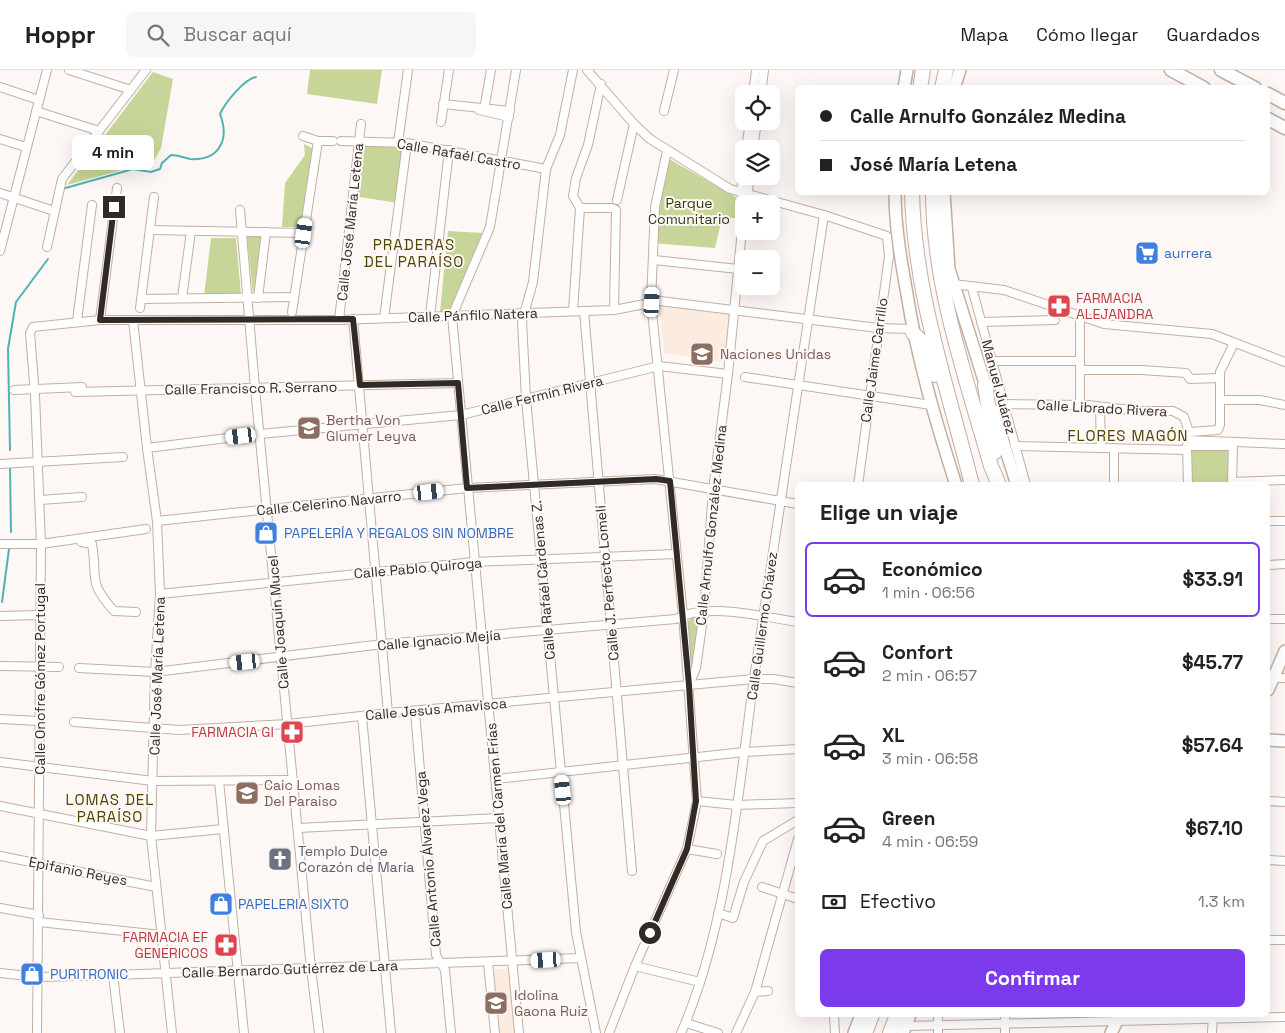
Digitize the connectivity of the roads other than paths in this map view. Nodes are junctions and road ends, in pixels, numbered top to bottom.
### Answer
1 (47, 70) edge
2 (69, 70) edge
3 (146, 70) edge
4 (408, 70) edge
5 (449, 70) edge
6 (491, 70) edge
7 (516, 70) edge
8 (573, 70) edge
9 (587, 70) edge
10 (674, 70) edge
11 (756, 70) edge
12 (764, 70) edge
13 (907, 70) edge
14 (923, 70) edge
15 (946, 70) edge
16 (960, 70) edge
17 (1171, 70) edge
18 (1221, 70) edge
19 (601, 84) junction
20 (754, 85) edge
21 (762, 85) edge
22 (904, 85) edge
23 (920, 85) edge
24 (943, 85) edge
25 (955, 85) edge
26 (1198, 85) edge
27 (1249, 85) edge
28 (0, 87) edge
29 (131, 90) junction
30 (1270, 95) edge
31 (39, 100) junction
32 (1285, 103) edge
33 (443, 104) junction
34 (482, 110) junction
35 (36, 111) junction
36 (664, 111) dead end
37 (509, 114) junction
38 (1270, 121) edge
39 (440, 122) dead end
40 (361, 124) dead end
41 (634, 124) junction
42 (1285, 128) edge
43 (99, 132) junction
44 (304, 136) dead end
45 (0, 139) edge
46 (318, 141) junction
47 (359, 142) junction
48 (398, 143) junction
49 (407, 143) junction
50 (26, 147) junction
51 (449, 150) junction
52 (667, 151) junction
53 (502, 161) junction
54 (546, 169) junction
55 (744, 185) edge
56 (747, 185) edge
57 (117, 188) dead end
58 (744, 193) junction
59 (0, 194) edge
60 (895, 195) edge
61 (912, 195) edge
62 (933, 195) edge
63 (944, 195) edge
64 (12, 197) junction
65 (154, 197) dead end
66 (617, 200) dead end
67 (92, 205) dead end
68 (580, 208) junction
69 (240, 210) dead end
70 (54, 211) junction
71 (824, 214) junction
72 (150, 230) junction
73 (191, 231) junction
74 (242, 232) junction
75 (266, 232) junction
76 (304, 233) junction
77 (48, 247) dead end
78 (0, 251) edge
79 (654, 260) junction
80 (735, 269) edge
81 (953, 284) junction
82 (972, 288) junction
83 (736, 295) edge
84 (294, 297) junction
85 (182, 298) junction
86 (247, 298) junction
87 (258, 298) junction
88 (141, 299) junction
89 (652, 302) junction
90 (140, 308) dead end
91 (614, 310) junction
92 (574, 311) junction
93 (584, 311) junction
94 (734, 311) junction
95 (292, 312) dead end
96 (524, 314) junction
97 (430, 316) junction
98 (452, 316) junction
99 (1080, 316) junction
100 (384, 318) junction
101 (353, 319) junction
102 (100, 320) junction
103 (133, 320) junction
104 (339, 320) junction
105 (808, 320) junction
106 (1055, 320) dead end
107 (77, 321) junction
108 (249, 321) junction
109 (981, 322) junction
110 (33, 327) joint
111 (878, 328) junction
112 (912, 331) junction
113 (1234, 343) junction
114 (991, 361) junction
115 (1285, 362) edge
116 (1080, 365) junction
117 (658, 366) junction
118 (728, 374) junction
119 (745, 377) dead end
120 (1220, 378) junction
121 (458, 383) junction
122 (591, 383) junction
123 (360, 385) junction
124 (985, 385) junction
125 (82, 386) dead end
126 (798, 386) junction
127 (255, 388) junction
128 (35, 389) junction
129 (14, 390) dead end
130 (140, 391) junction
131 (74, 392) dead end
132 (870, 397) junction
133 (526, 399) junction
134 (1220, 400) junction
135 (1004, 404) junction
136 (931, 405) junction
137 (1080, 405) junction
138 (1285, 406) edge
139 (1100, 407) junction
140 (461, 416) junction
141 (364, 425) junction
142 (958, 432) junction
143 (1189, 432) junction
144 (260, 434) junction
145 (1232, 442) junction
146 (1285, 444) edge
147 (1187, 445) junction
148 (1015, 446) junction
149 (147, 448) junction
150 (1101, 448) junction
151 (1114, 448) junction
152 (123, 456) dead end
153 (38, 462) junction
154 (0, 464) edge
155 (1285, 480) edge
156 (670, 481) junction
157 (599, 482) junction
158 (858, 482) edge
159 (955, 482) edge
160 (971, 482) edge
161 (999, 482) edge
162 (1000, 482) edge
163 (1016, 482) edge
164 (1025, 482) edge
165 (1114, 482) edge
166 (1188, 482) edge
167 (1232, 482) edge
168 (1250, 482) edge
169 (534, 485) junction
170 (467, 488) junction
171 (713, 490) junction
172 (82, 497) dead end
173 (370, 498) junction
174 (40, 500) junction
175 (780, 502) junction
176 (795, 504) edge
177 (267, 510) junction
178 (158, 521) junction
179 (1270, 521) edge
180 (1285, 521) edge
181 (146, 529) dead end
182 (43, 543) junction
183 (0, 544) edge
184 (676, 554) junction
185 (605, 557) junction
186 (541, 559) junction
187 (474, 562) junction
188 (1285, 564) edge
189 (1270, 565) edge
190 (377, 572) junction
191 (274, 582) junction
192 (160, 594) junction
193 (704, 611) junction
194 (136, 612) dead end
195 (40, 615) junction
196 (683, 615) junction
197 (0, 616) edge
198 (763, 617) junction
199 (1270, 619) edge
200 (1285, 619) edge
201 (795, 622) edge
202 (611, 625) junction
203 (548, 630) junction
204 (482, 636) junction
205 (384, 644) junction
206 (1285, 651) edge
207 (281, 658) junction
208 (0, 666) edge
209 (59, 667) dead end
210 (39, 668) junction
211 (79, 668) dead end
212 (154, 672) junction
213 (1270, 678) edge
214 (1285, 678) edge
215 (754, 679) junction
216 (795, 683) edge
217 (689, 685) junction
218 (616, 692) junction
219 (554, 698) junction
220 (488, 705) junction
221 (415, 712) junction
222 (388, 713) junction
223 (362, 716) junction
224 (0, 719) edge
225 (39, 721) junction
226 (74, 722) dead end
227 (288, 724) junction
228 (154, 726) junction
229 (1270, 740) edge
230 (1285, 741) edge
231 (795, 749) edge
232 (744, 752) junction
233 (693, 759) junction
234 (0, 762) edge
235 (40, 766) junction
236 (623, 766) junction
237 (561, 772) junction
238 (496, 779) junction
239 (293, 780) junction
240 (153, 781) junction
241 (219, 781) junction
242 (696, 801) junction
243 (1270, 801) edge
244 (1285, 802) edge
245 (795, 803) edge
246 (736, 804) junction
247 (0, 806) edge
248 (40, 813) junction
249 (499, 818) junction
250 (425, 822) junction
251 (795, 822) edge
252 (372, 824) junction
253 (298, 828) junction
254 (223, 830) junction
255 (151, 836) junction
256 (687, 849) junction
257 (795, 850) edge
258 (717, 854) dead end
259 (0, 856) edge
260 (1270, 860) edge
261 (1285, 861) edge
262 (39, 863) junction
263 (632, 871) dead end
264 (156, 887) junction
265 (762, 887) dead end
266 (782, 892) junction
267 (795, 898) edge
268 (0, 908) edge
269 (718, 913) junction
270 (39, 919) junction
271 (161, 935) junction
272 (1270, 940) edge
273 (1285, 940) edge
274 (581, 958) junction
275 (512, 961) junction
276 (488, 962) junction
277 (441, 963) junction
278 (385, 966) junction
279 (635, 966) junction
280 (311, 969) junction
281 (239, 971) junction
282 (0, 974) edge
283 (165, 974) junction
284 (113, 975) junction
285 (38, 977) junction
286 (700, 982) junction
287 (768, 991) dead end
288 (755, 992) junction
289 (834, 1017) edge
290 (860, 1017) edge
291 (871, 1017) edge
292 (938, 1017) edge
293 (1213, 1017) edge
294 (1285, 1017) edge
295 (1118, 1018) edge
296 (904, 1022) edge
297 (686, 1023) junction
298 (1005, 1029) edge
299 (938, 1030) edge
300 (38, 1033) edge
301 (120, 1033) edge
302 (172, 1033) edge
303 (244, 1033) edge
304 (319, 1033) edge
305 (391, 1033) edge
306 (452, 1033) edge
307 (495, 1033) edge
308 (519, 1033) edge
309 (596, 1033) edge
310 (609, 1033) edge
311 (681, 1033) edge
312 (718, 1033) edge
313 (736, 1033) edge
314 (835, 1033) edge
315 (854, 1033) edge
316 (865, 1033) edge
317 (890, 1033) edge
318 (1111, 1033) edge
319 (1212, 1033) edge

1 - 31 street
2 - 29 street
3 - 29 street
4 - 48 street
5 - 33 street
6 - 34 street
7 - 37 street, Calle María del Carmen Frías
8 - 54 street, Calle Rafaél Cárdenas Z.
9 - 19 street
10 - 36 street
11 - 20 street
12 - 21 street
13 - 22 street
14 - 23 highway
15 - 24 highway
16 - 25 street
17 - 26 main road
18 - 27 main road
19 - 41 street
19 - 68 street
28 - 31 street
29 - 43 street
30 - 32 main road
31 - 35 street
33 - 34 street
33 - 39 street
34 - 37 street
35 - 43 street
35 - 50 street
37 - 53 street, Calle María del Carmen Frías
38 - 42 main road
40 - 47 street, Calle José María Letena
41 - 52 street
41 - 66 street
43 - 70 street
44 - 46 street, Calle Rafaél Castro
45 - 50 street
46 - 47 street, Calle Rafaél Castro
46 - 76 street
47 - 48 street, Calle Rafaél Castro
47 - 104 street, Calle José María Letena
48 - 49 street, Calle Rafaél Castro
49 - 51 street, Calle Rafaél Castro
49 - 100 street
50 - 64 street
51 - 53 street, Calle Rafaél Castro
51 - 97 street
52 - 58 street
52 - 79 street
53 - 54 street, Calle Rafaél Castro
53 - 98 street, Calle María del Carmen Frías
54 - 96 street, Calle Rafaél Cárdenas Z.
55 - 58 street
56 - 58 street
57 - 102 street
58 - 71 street
59 - 64 street
60 - 112 street
61 - 142 highway
62 - 161 highway
63 - 81 street
64 - 70 street
64 - 78 street
65 - 72 street
67 - 107 street
68 - 91 street
68 - 92 street
69 - 74 street, Calle Joaquín Mucel
70 - 77 street
71 - 105 street, Calle Guillermo Chávez
71 - 111 street, Calle Jaime Carrillo
72 - 73 street
72 - 88 street
73 - 74 street
73 - 85 street
74 - 75 street
74 - 86 street, Calle Joaquín Mucel
75 - 76 street
75 - 87 street
76 - 84 street
79 - 80 street
79 - 89 street
81 - 82 street
81 - 124 street
82 - 99 street
82 - 109 street, Manuel Juárez
83 - 94 street, Calle Arnulfo González Medina
84 - 87 street
84 - 95 street
85 - 86 street
85 - 88 street
86 - 87 street
86 - 108 street, Calle Joaquín Mucel
88 - 90 street
89 - 91 street, Calle Pánfilo Natera
89 - 94 street, Calle Pánfilo Natera
89 - 117 street
91 - 93 street, Calle Pánfilo Natera
92 - 93 street, Calle Pánfilo Natera
92 - 96 street, Calle Pánfilo Natera
93 - 122 street, Calle J. Perfecto Lomelí
94 - 105 street, Calle Pánfilo Natera
94 - 118 street, Calle Arnulfo González Medina
96 - 98 street, Calle Pánfilo Natera
96 - 133 street, Calle Rafaél Cárdenas Z.
97 - 98 street, Calle Pánfilo Natera
97 - 100 street, Calle Pánfilo Natera
98 - 121 street, Calle María del Carmen Frías
99 - 113 street
99 - 116 street
100 - 101 street, Calle Pánfilo Natera
101 - 104 street, Calle Pánfilo Natera
101 - 123 street
102 - 103 street, Calle Pánfilo Natera
102 - 107 street, Calle Pánfilo Natera
103 - 108 street, Calle Pánfilo Natera
103 - 130 street, Calle José María Letena
104 - 108 street, Calle Pánfilo Natera
105 - 111 street, Calle Pánfilo Natera
105 - 126 street, Calle Guillermo Chávez
106 - 109 street
107 - 110 street, Calle Pánfilo Natera
108 - 127 street, Calle Joaquín Mucel
109 - 114 street, Manuel Juárez
110 - 128 street, Calle Onofre Gómez Portugal
111 - 112 street, Calle Pánfilo Natera
111 - 132 street, Calle Jaime Carrillo
112 - 136 street
112 - 142 highway
113 - 115 street
113 - 120 street
114 - 116 street
114 - 135 street, Manuel Juárez
116 - 120 street
116 - 137 street
117 - 118 street, Calle Fermín Rivera
117 - 122 street, Calle Fermín Rivera
117 - 156 street
118 - 171 street, Calle Arnulfo González Medina
119 - 126 street
120 - 134 street
121 - 123 street, Calle Francisco R. Serrano
121 - 140 street, Calle María del Carmen Frías
122 - 133 street, Calle Fermín Rivera
122 - 157 street, Calle J. Perfecto Lomelí
123 - 127 street, Calle Francisco R. Serrano
123 - 141 street
124 - 162 highway
124 - 163 street
125 - 128 street
126 - 132 street
126 - 175 street, Calle Guillermo Chávez
127 - 130 street, Calle Francisco R. Serrano
127 - 144 street, Calle Joaquín Mucel
128 - 129 street
128 - 153 street, Calle Onofre Gómez Portugal
130 - 131 street, Calle Francisco R. Serrano
130 - 149 street, Calle José María Letena
132 - 136 street
132 - 158 street, Calle Jaime Carrillo
133 - 140 street, Calle Fermín Rivera
133 - 169 street, Calle Rafaél Cárdenas Z.
134 - 138 street
134 - 143 street
135 - 137 street, Calle Librado Rivera
135 - 148 street, Manuel Juárez
136 - 159 street
137 - 139 street, Calle Librado Rivera
139 - 143 street, Calle Librado Rivera
139 - 150 street
140 - 141 street, Calle Fermín Rivera
140 - 170 street, Calle María del Carmen Frías
141 - 144 street, Calle Fermín Rivera
141 - 173 street
142 - 160 highway
143 - 147 street
144 - 149 street, Calle Fermín Rivera
144 - 177 street, Calle Joaquín Mucel
145 - 146 street
145 - 147 street
145 - 167 street
147 - 151 street
147 - 166 street
148 - 150 street
148 - 164 street, Manuel Juárez
149 - 178 street, Calle José María Letena
150 - 151 street
151 - 165 street
152 - 153 street
153 - 154 street
153 - 174 street, Calle Onofre Gómez Portugal
155 - 168 street
156 - 157 street, Calle Celerino Navarro
156 - 171 street, Calle Celerino Navarro
156 - 184 street
157 - 169 street, Calle Celerino Navarro
157 - 185 street, Calle J. Perfecto Lomelí
169 - 170 street, Calle Celerino Navarro
169 - 186 street, Calle Rafaél Cárdenas Z.
170 - 173 street, Calle Celerino Navarro
170 - 187 street, Calle María del Carmen Frías
171 - 175 street, Calle Celerino Navarro
171 - 193 street, Calle Arnulfo González Medina
172 - 174 street
173 - 177 street, Calle Celerino Navarro
173 - 190 street
174 - 182 street, Calle Onofre Gómez Portugal
175 - 176 street, Calle Celerino Navarro
175 - 198 street, Calle Guillermo Chávez
177 - 178 street, Calle Celerino Navarro
177 - 191 street, Calle Joaquín Mucel
178 - 192 street, Calle José María Letena
179 - 180 street
181 - 182 street
182 - 183 street
182 - 194 street
182 - 195 street, Calle Onofre Gómez Portugal
184 - 185 street, Calle Pablo Quiroga
184 - 196 street
185 - 186 street, Calle Pablo Quiroga
185 - 202 street, Calle J. Perfecto Lomelí
186 - 187 street, Calle Pablo Quiroga
186 - 203 street, Calle Rafaél Cárdenas Z.
187 - 190 street, Calle Pablo Quiroga
187 - 204 street, Calle María del Carmen Frías
188 - 189 street
190 - 191 street, Calle Pablo Quiroga
190 - 205 street
191 - 192 street, Calle Pablo Quiroga
191 - 207 street, Calle Joaquín Mucel
192 - 212 street, Calle José María Letena
193 - 196 street, Calle Ignacio Mejía
193 - 198 street, Calle Ignacio Mejía
193 - 217 street, Calle Arnulfo González Medina
195 - 197 street
195 - 210 street, Calle Onofre Gómez Portugal
196 - 202 street, Calle Ignacio Mejía
196 - 217 street
198 - 201 street, Calle Ignacio Mejía
198 - 215 street, Calle Guillermo Chávez
199 - 200 street
202 - 203 street, Calle Ignacio Mejía
202 - 218 street, Calle J. Perfecto Lomelí
203 - 204 street, Calle Ignacio Mejía
203 - 219 street, Calle Rafaél Cárdenas Z.
204 - 205 street, Calle Ignacio Mejía
204 - 220 street, Calle María del Carmen Frías
205 - 207 street, Calle Ignacio Mejía
205 - 222 street
206 - 213 street
207 - 212 street, Calle Ignacio Mejía
207 - 227 street, Calle Joaquín Mucel
208 - 210 street
209 - 210 street
210 - 225 street, Calle Onofre Gómez Portugal
211 - 212 street, Calle Ignacio Mejía
212 - 228 street, Calle José María Letena
213 - 214 street
215 - 216 street, Calle Jesús Amavisca
215 - 217 street, Calle Jesús Amavisca
215 - 232 street, Calle Guillermo Chávez
217 - 218 street, Calle Jesús Amavisca
217 - 233 street, Calle Arnulfo González Medina
218 - 219 street, Calle Jesús Amavisca
218 - 236 street, Calle J. Perfecto Lomelí
219 - 220 street, Calle Jesús Amavisca
219 - 237 street, Calle Rafaél Cárdenas Z.
220 - 221 street, Calle Jesús Amavisca
220 - 238 street, Calle María del Carmen Frías
221 - 222 street, Calle Jesús Amavisca
221 - 250 street, Calle Antonio Álvarez Vega
222 - 223 street, Calle Jesús Amavisca
223 - 227 street, Calle Jesús Amavisca
223 - 252 street
224 - 225 street
225 - 235 street, Calle Onofre Gómez Portugal
226 - 228 street, Calle Jesús Amavisca
227 - 228 street, Calle Jesús Amavisca
227 - 239 street, Calle Joaquín Mucel
228 - 240 street, Calle José María Letena
229 - 230 street
231 - 232 street
232 - 233 street
232 - 246 street, Calle Guillermo Chávez
233 - 236 street
233 - 242 street, Calle Arnulfo González Medina
234 - 235 street
235 - 240 street
235 - 248 street, Calle Onofre Gómez Portugal
236 - 237 street
236 - 263 street, Calle J. Perfecto Lomelí
237 - 238 street
237 - 274 street, Calle Rafaél Cárdenas Z.
238 - 249 street, Calle María del Carmen Frías
239 - 241 street
239 - 253 street, Calle Joaquín Mucel
240 - 241 street
240 - 255 street, Calle José María Letena
241 - 254 street
242 - 246 street
242 - 256 street, Calle Arnulfo González Medina
243 - 244 street
245 - 246 street
246 - 269 street, Calle Guillermo Chávez
247 - 248 street
248 - 255 street
248 - 262 street, Calle Onofre Gómez Portugal
249 - 250 street
249 - 275 street, Calle María del Carmen Frías
250 - 252 street
250 - 277 street, Calle Antonio Álvarez Vega
251 - 269 street
252 - 253 street
252 - 278 street
253 - 280 street, Calle Joaquín Mucel
254 - 255 street
254 - 281 street
255 - 264 street, Calle José María Letena
256 - 258 street
256 - 279 street, Calle Arnulfo González Medina
257 - 266 street
259 - 262 street, Epifanio Reyes
260 - 261 street
262 - 264 street, Epifanio Reyes
262 - 270 street, Calle Onofre Gómez Portugal
264 - 271 street, Calle José María Letena
265 - 266 street
266 - 267 street
266 - 288 street
268 - 270 street
269 - 286 street, Calle Guillermo Chávez
270 - 271 street
270 - 285 street, Calle Onofre Gómez Portugal
271 - 283 street, Calle José María Letena
272 - 273 street
274 - 275 street, Calle Bernardo Gutiérrez de Lara
274 - 309 street, Calle Rafaél Cárdenas Z.
275 - 276 street, Calle Bernardo Gutiérrez de Lara
275 - 308 street, Calle María del Carmen Frías
276 - 277 street, Calle Bernardo Gutiérrez de Lara
276 - 307 street
277 - 278 street, Calle Bernardo Gutiérrez de Lara
277 - 306 street, Calle Antonio Álvarez Vega
278 - 280 street, Calle Bernardo Gutiérrez de Lara
278 - 305 street
279 - 286 street
279 - 310 street, Calle Arnulfo González Medina
280 - 281 street, Calle Bernardo Gutiérrez de Lara
280 - 304 street, Calle Joaquín Mucel
281 - 283 street, Calle Bernardo Gutiérrez de Lara
281 - 303 street
282 - 285 street, Calle Bernardo Gutiérrez de Lara
283 - 284 street, Calle Bernardo Gutiérrez de Lara
283 - 302 street, Calle José María Letena
284 - 285 street, Calle Bernardo Gutiérrez de Lara
284 - 301 street
285 - 300 street, Calle Onofre Gómez Portugal
286 - 297 street, Calle Guillermo Chávez
287 - 288 street
288 - 313 street
289 - 314 street
290 - 315 street
291 - 316 highway
292 - 299 street
293 - 294 street
293 - 295 street
293 - 319 street
295 - 298 street
295 - 318 street
296 - 299 street
296 - 317 highway
297 - 311 street, Calle Guillermo Chávez
297 - 312 street
298 - 299 street

